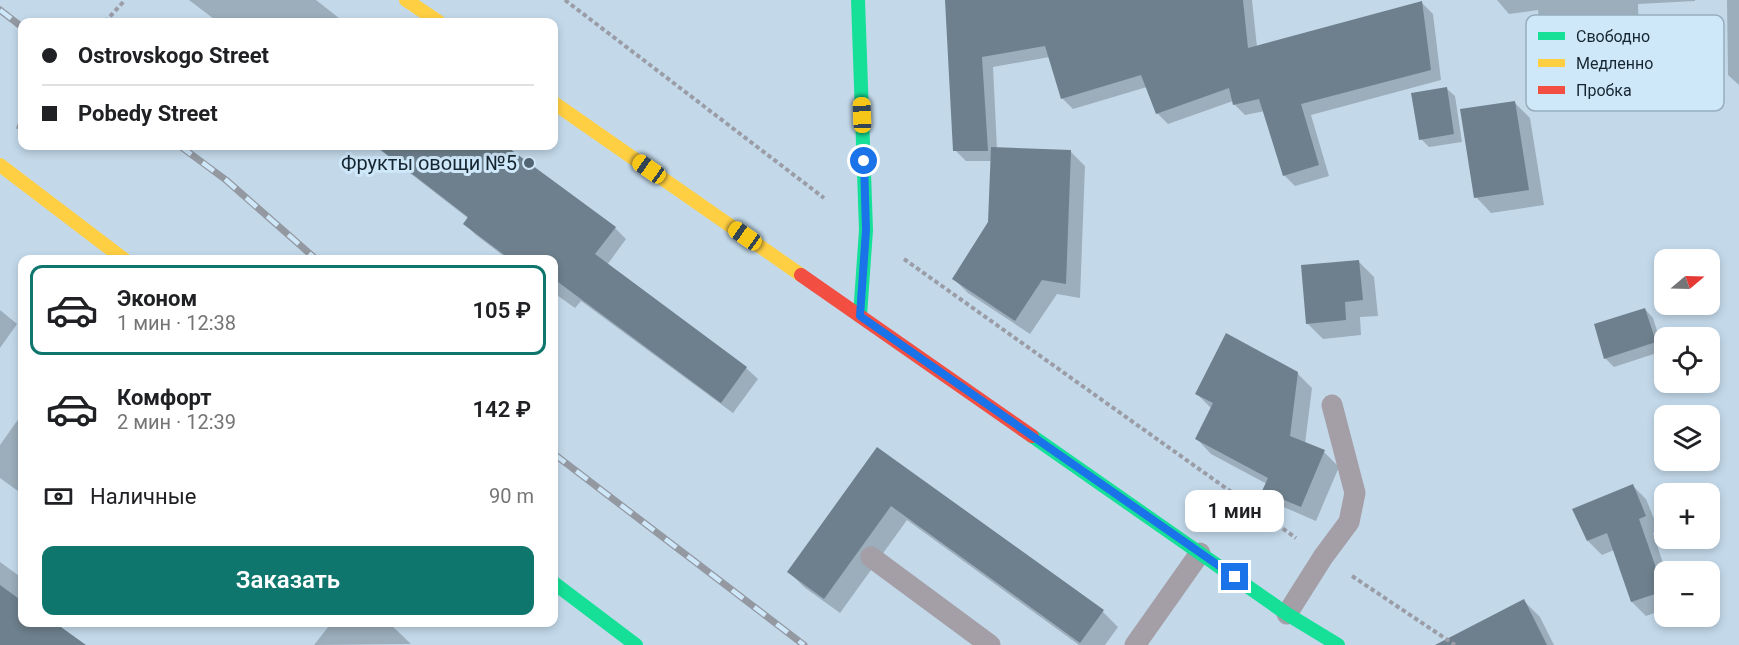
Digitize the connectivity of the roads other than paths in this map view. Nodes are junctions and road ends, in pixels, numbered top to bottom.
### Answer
1 (406, 0) edge
2 (858, 0) edge
3 (433, 18) edge
4 (558, 106) edge
5 (0, 165) edge
6 (118, 255) edge
7 (860, 316) junction
8 (1332, 405) dead end
9 (1200, 553) junction
10 (871, 557) dead end
11 (558, 586) edge
12 (1287, 614) junction
13 (636, 645) edge
14 (990, 645) edge
15 (1135, 645) edge
16 (1338, 645) edge

1 - 3 street
2 - 7 street
4 - 7 street
5 - 6 street
7 - 9 street
8 - 12 lane
9 - 12 street
9 - 15 lane
10 - 14 lane
11 - 13 street
12 - 16 street

